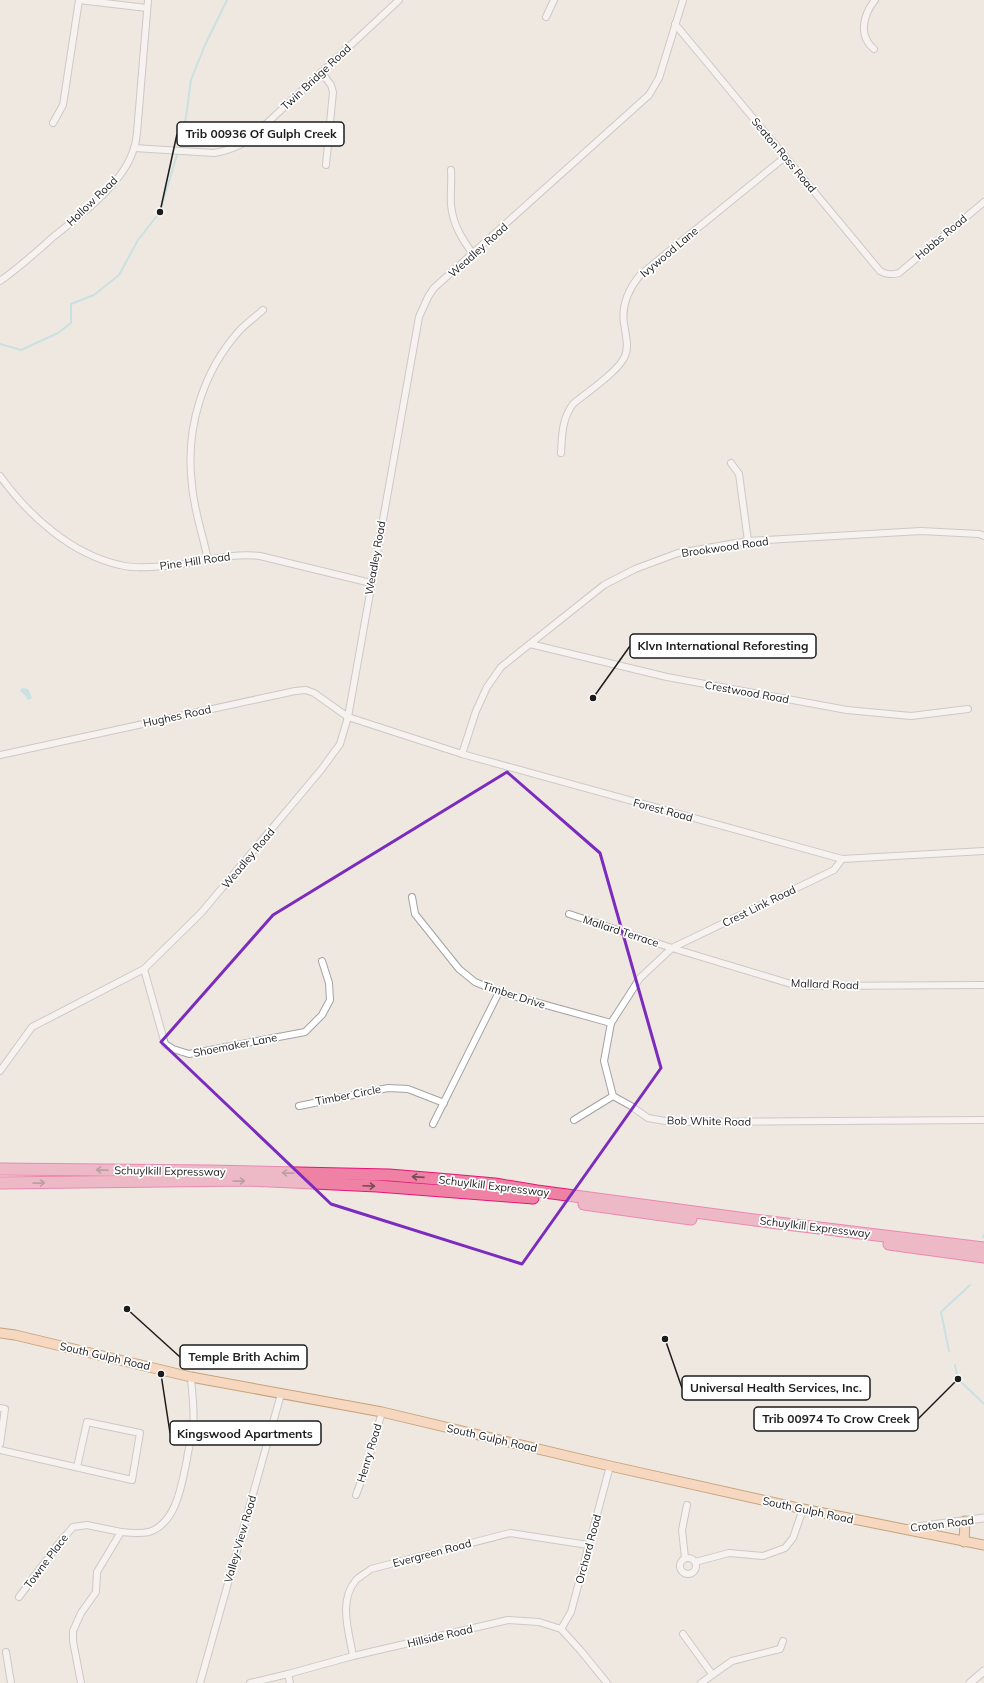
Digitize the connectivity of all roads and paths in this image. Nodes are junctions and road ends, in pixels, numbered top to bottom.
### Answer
1 (79, 0) edge
2 (148, 0) edge
3 (399, 0) edge
4 (554, 0) edge
5 (682, 0) edge
6 (874, 0) edge
7 (147, 8) junction
8 (546, 17) dead end
9 (675, 24) junction
10 (874, 49) dead end
11 (321, 72) junction
12 (53, 123) dead end
13 (134, 148) junction
14 (785, 157) junction
15 (326, 165) dead end
16 (451, 170) dead end
17 (984, 202) edge
18 (473, 254) junction
19 (899, 273) joint
20 (0, 281) edge
21 (263, 310) dead end
22 (562, 453) dead end
23 (731, 463) dead end
24 (0, 476) edge
25 (984, 536) edge
26 (748, 541) junction
27 (208, 560) junction
28 (371, 583) junction
29 (530, 644) junction
30 (968, 709) dead end
31 (348, 717) junction
32 (462, 754) junction
33 (0, 755) edge
34 (984, 851) edge
35 (842, 860) junction
36 (412, 897) dead end
37 (569, 914) dead end
38 (672, 948) junction
39 (322, 961) dead end
40 (144, 969) junction
41 (984, 985) edge
42 (498, 992) junction
43 (611, 1023) junction
44 (0, 1071) edge
45 (613, 1096) junction
46 (444, 1103) junction
47 (298, 1106) dead end
48 (574, 1120) dead end
49 (984, 1120) edge
50 (434, 1124) dead end
51 (0, 1169) edge
52 (0, 1183) edge
53 (984, 1248) edge
54 (984, 1257) edge
55 (0, 1333) edge
56 (191, 1377) junction
57 (281, 1394) junction
58 (0, 1408) edge
59 (382, 1412) junction
60 (0, 1444) edge
61 (0, 1450) edge
62 (610, 1466) junction
63 (77, 1467) junction
64 (356, 1495) dead end
65 (687, 1505) dead end
66 (803, 1509) junction
67 (984, 1518) edge
68 (965, 1522) junction
69 (899, 1530) junction
70 (121, 1532) junction
71 (964, 1542) junction
72 (984, 1545) edge
73 (588, 1546) junction
74 (686, 1558) junction
75 (695, 1562) junction
76 (19, 1597) dead end
77 (561, 1629) junction
78 (683, 1634) dead end
79 (783, 1641) dead end
80 (6, 1652) dead end
81 (353, 1656) junction
82 (984, 1671) edge
83 (288, 1674) junction
84 (712, 1674) junction
85 (11, 1683) edge
86 (81, 1683) edge
87 (200, 1683) edge
88 (250, 1683) edge
89 (290, 1683) edge
90 (607, 1683) edge
91 (701, 1683) edge
92 (970, 1683) edge

1 - 7 street
1 - 12 street
2 - 7 street, Hollow Road
3 - 11 street, Twin Bridge Road
4 - 8 street
5 - 9 street, Weadley Road
6 - 10 street
7 - 13 street, Hollow Road
9 - 14 street, Seaton Ross Road
9 - 18 street, Weadley Road
11 - 13 street, Twin Bridge Road
11 - 15 street
13 - 20 street, Hollow Road
14 - 19 street, Seaton Ross Road
14 - 22 street, Ivywood Lane
16 - 18 street
17 - 19 street, Hobbs Road
18 - 28 street, Weadley Road
21 - 27 street
23 - 26 street
24 - 27 street, Pine Hill Road
25 - 26 street, Brookwood Road
26 - 29 street, Brookwood Road
27 - 28 street, Pine Hill Road
28 - 31 street, Weadley Road
29 - 30 street, Crestwood Road
29 - 32 street, Brookwood Road
31 - 32 street, Forest Road
31 - 33 street, Hughes Road
31 - 40 street, Weadley Road
32 - 35 street, Forest Road
34 - 35 street, Forest Road
35 - 38 street, Crest Link Road
36 - 42 street, Timber Drive
37 - 38 street, Mallard Terrace
38 - 41 street, Mallard Road
38 - 43 street
39 - 40 street, Shoemaker Lane
40 - 44 street, Weadley Road
42 - 43 street, Timber Drive
42 - 46 street
43 - 45 street
45 - 48 street
45 - 49 street, Bob White Road
46 - 47 street, Timber Circle
46 - 50 street
53 -> 51 highway, Schuylkill Expressway
52 -> 54 highway, Schuylkill Expressway
55 - 56 main road, South Gulph Road
56 - 57 main road, South Gulph Road
56 - 70 street, Towne Place
57 - 59 main road, South Gulph Road
57 - 87 street, Valley-View Road
58 - 60 street
59 - 62 main road, South Gulph Road
59 - 64 street, Henry Road
61 - 63 street
62 - 66 main road, South Gulph Road
62 - 73 street, Orchard Road
63 - 63 street
65 - 74 street
66 - 69 main road, South Gulph Road
66 - 75 street
67 - 68 street, Croton Road
68 - 69 street, Croton Road
68 - 71 main road
69 - 71 main road, South Gulph Road
70 - 76 street, Towne Place
70 - 86 street
71 - 72 main road, South Gulph Road
73 - 77 street, Orchard Road
73 - 81 street, Evergreen Road
74 - 75 street
74 - 75 street
77 - 81 street, Hillside Road
77 - 90 street
78 - 84 street
79 - 84 street
80 - 85 street
81 - 83 street, Hillside Road
82 - 92 street
83 - 88 street, Hillside Road
83 - 89 street
84 - 91 street

